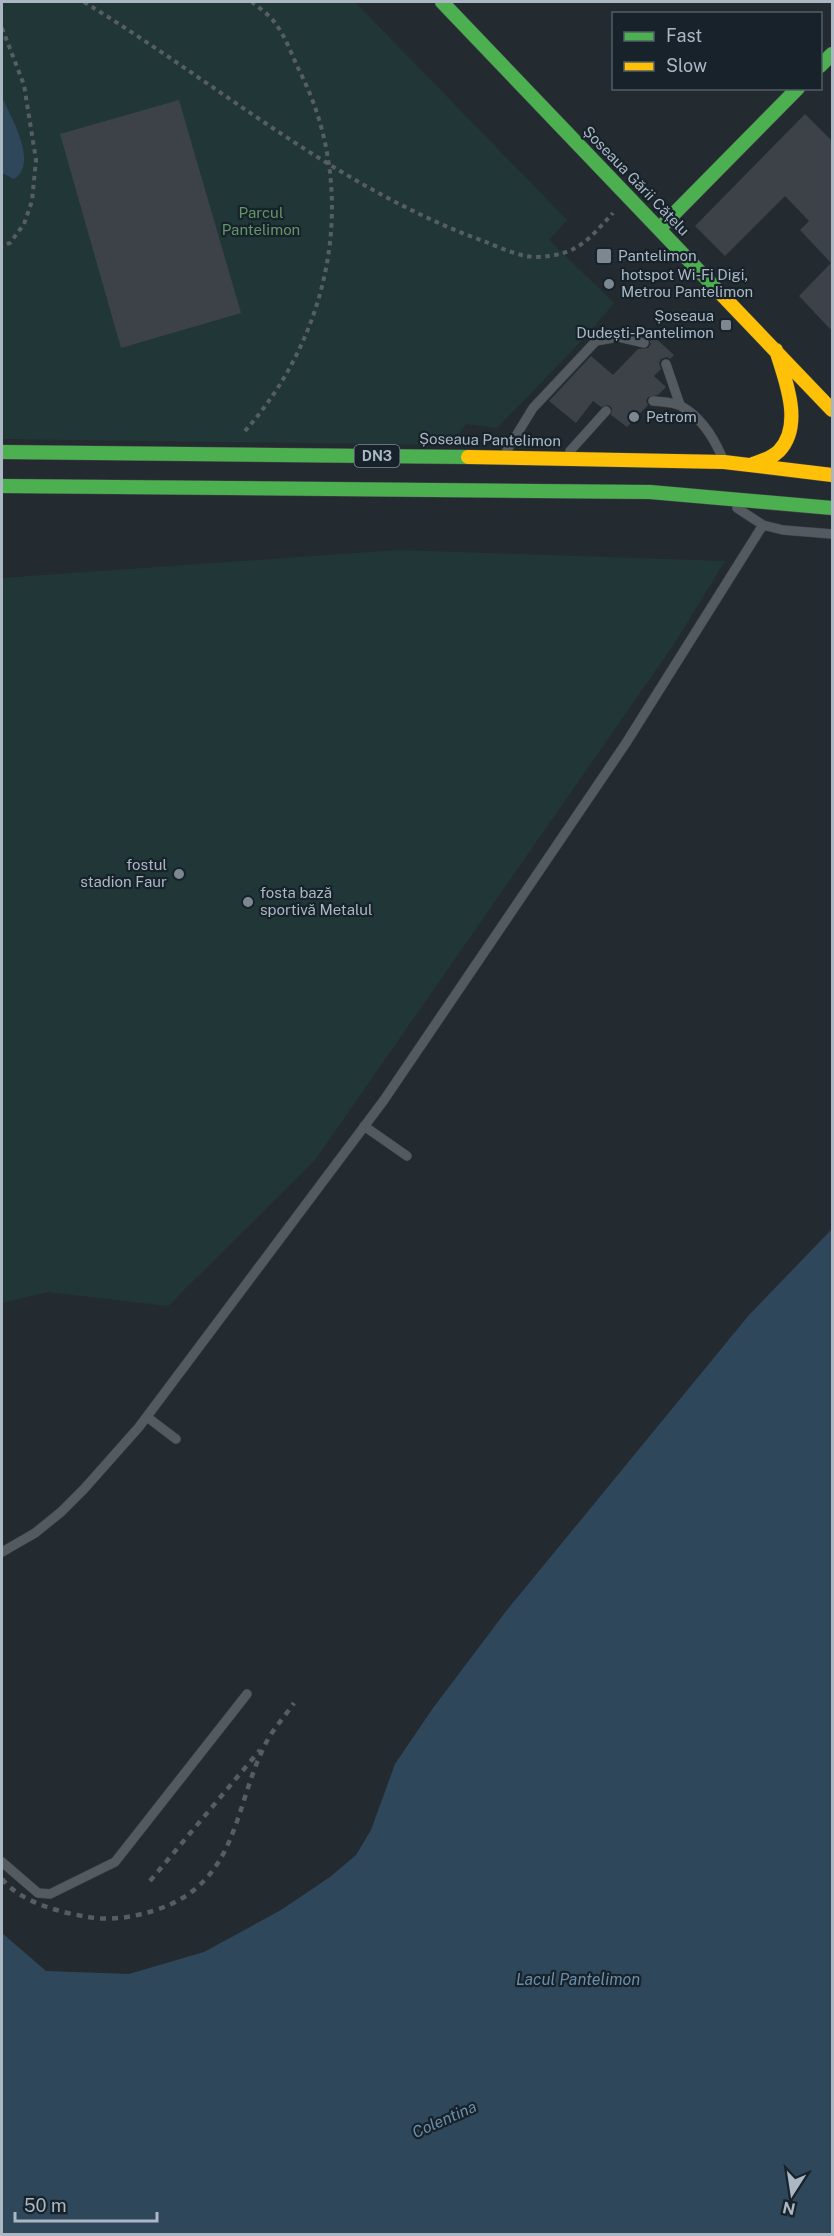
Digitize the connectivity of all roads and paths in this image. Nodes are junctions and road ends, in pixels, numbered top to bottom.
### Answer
1 (84, 2) edge
2 (252, 2) edge
3 (442, 2) edge
4 (2, 28) edge
5 (796, 90) edge
6 (330, 165) junction
7 (628, 197) junction
8 (659, 229) junction
9 (2, 246) edge
10 (644, 343) dead end
11 (776, 350) junction
12 (666, 364) dead end
13 (653, 400) dead end
14 (680, 405) junction
15 (832, 410) edge
16 (606, 411) dead end
17 (2, 452) edge
18 (220, 454) junction
19 (503, 457) junction
20 (565, 458) junction
21 (724, 462) junction
22 (753, 464) junction
23 (832, 475) edge
24 (2, 486) edge
25 (720, 496) junction
26 (832, 508) edge
27 (763, 525) junction
28 (832, 534) edge
29 (364, 1126) junction
30 (407, 1156) dead end
31 (147, 1417) junction
32 (176, 1439) dead end
33 (2, 1552) edge
34 (247, 1694) dead end
35 (2, 1862) edge

1 - 6 path
2 - 6 path
3 - 7 main road, Șoseaua Gării Cățelu
4 - 9 path
5 - 8 main road
6 - 7 path
6 - 18 path
7 - 8 main road, Șoseaua Gării Cățelu
8 - 11 main road, Șoseaua Gării Cățelu
10 - 19 lane
11 - 15 main road, Șoseaua Gării Cățelu
11 - 22 main road
12 - 14 lane
13 - 14 lane
14 - 21 lane
16 - 20 lane
17 - 18 main road, Șoseaua Pantelimon / DN3
18 - 19 main road, Șoseaua Pantelimon / DN3
19 - 20 main road, Șoseaua Pantelimon / DN3
20 - 21 main road, Șoseaua Pantelimon / DN3
21 - 22 main road, Șoseaua Pantelimon / DN3
22 - 23 main road, Șoseaua Pantelimon / DN3
24 - 25 main road, DN3
25 - 26 main road, DN3
25 - 27 lane
27 - 28 lane
27 - 29 lane
29 - 30 lane
29 - 31 lane
31 - 32 lane
31 - 33 lane
34 - 35 lane

